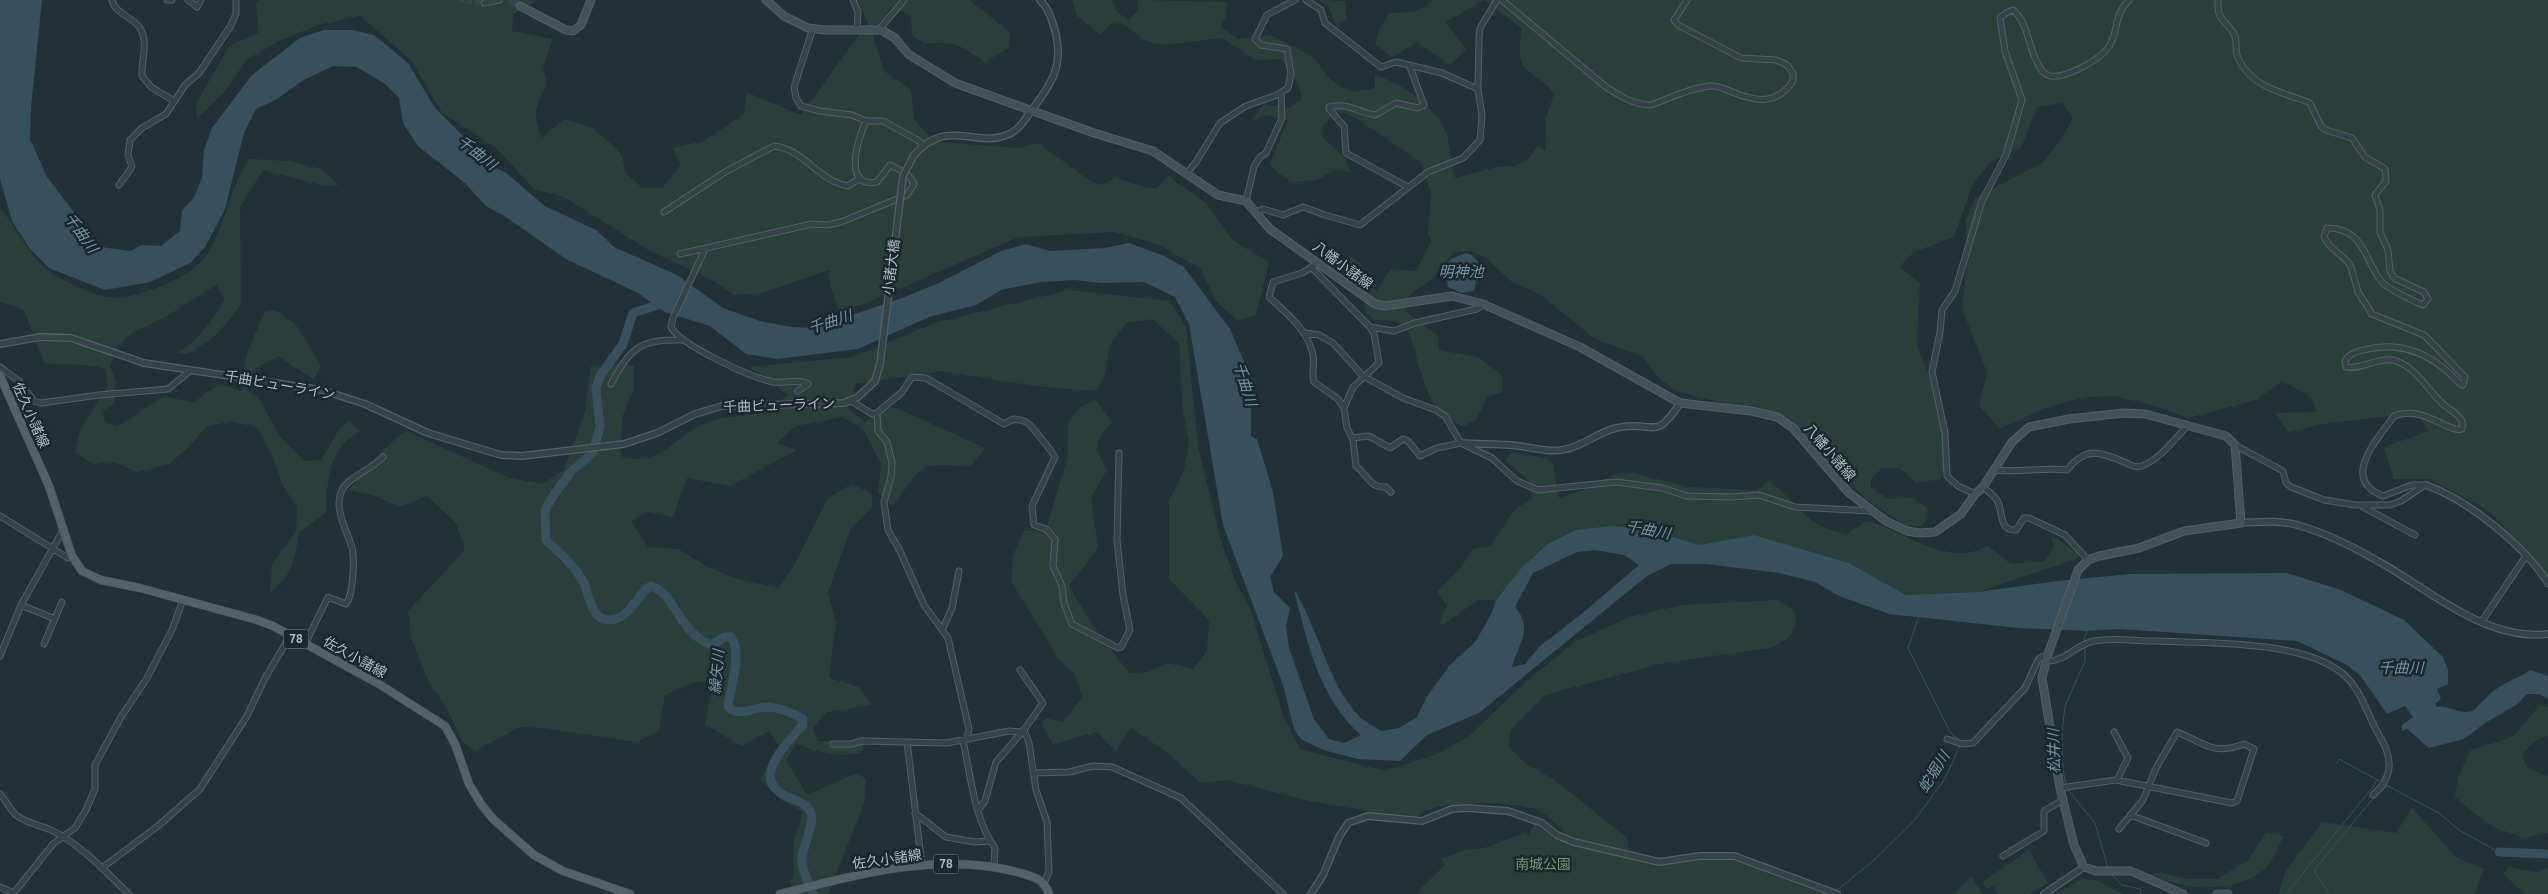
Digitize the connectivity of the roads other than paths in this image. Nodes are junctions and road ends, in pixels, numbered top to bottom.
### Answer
1 (112, 0) edge
2 (168, 0) edge
3 (172, 0) edge
4 (188, 0) edge
5 (201, 0) edge
6 (236, 0) edge
7 (499, 0) edge
8 (591, 0) edge
9 (766, 0) edge
10 (853, 0) edge
11 (904, 0) edge
12 (1040, 0) edge
13 (1295, 0) edge
14 (1306, 0) edge
15 (1497, 0) edge
16 (1502, 0) edge
17 (1687, 0) edge
18 (2130, 0) edge
19 (2218, 0) edge
20 (484, 3) dead end
21 (520, 6) tunnel mouth
22 (813, 28) junction
23 (857, 30) junction
24 (879, 30) junction
25 (1410, 67) junction
26 (1478, 90) junction
27 (1282, 93) junction
28 (174, 101) junction
29 (1033, 109) junction
30 (866, 121) junction
31 (924, 146) junction
32 (1186, 174) junction
33 (860, 178) junction
34 (119, 185) dead end
35 (1408, 187) junction
36 (1246, 201) junction
37 (664, 212) dead end
38 (1258, 212) junction
39 (705, 249) junction
40 (680, 254) dead end
41 (1314, 265) junction
42 (1484, 304) junction
43 (1370, 327) junction
44 (1305, 333) junction
45 (684, 340) junction
46 (0, 344) edge
47 (0, 367) edge
48 (190, 371) junction
49 (0, 376) edge
50 (1363, 376) junction
51 (874, 381) joint
52 (611, 384) dead end
53 (798, 391) dead end
54 (851, 401) junction
55 (1680, 403) junction
56 (1344, 408) junction
57 (877, 413) junction
58 (2188, 426) junction
59 (1352, 438) junction
60 (1460, 444) junction
61 (2235, 445) junction
62 (1119, 453) dead end
63 (383, 458) dead end
64 (1994, 470) junction
65 (2426, 485) junction
66 (1983, 487) junction
67 (1391, 492) dead end
68 (1975, 494) junction
69 (2360, 506) junction
70 (1871, 511) junction
71 (0, 516) edge
72 (2241, 523) junction
73 (63, 530) junction
74 (2415, 535) dead end
75 (52, 548) junction
76 (72, 556) junction
77 (2526, 556) junction
78 (2088, 560) junction
79 (959, 571) dead end
80 (2548, 583) edge
81 (184, 600) junction
82 (62, 602) dead end
83 (21, 605) junction
84 (55, 619) junction
85 (2482, 621) junction
86 (943, 628) junction
87 (2548, 634) edge
88 (290, 636) junction
89 (44, 644) dead end
90 (305, 644) junction
91 (0, 656) edge
92 (2047, 657) junction
93 (1020, 670) dead end
94 (1024, 730) junction
95 (2114, 732) dead end
96 (1947, 739) dead end
97 (965, 740) junction
98 (907, 742) junction
99 (833, 744) dead end
100 (1034, 773) junction
101 (2117, 780) junction
102 (2146, 787) junction
103 (2060, 788) junction
104 (0, 794) edge
105 (2373, 796) dead end
106 (2063, 800) junction
107 (978, 810) junction
108 (916, 813) junction
109 (2130, 815) junction
110 (2119, 829) dead end
111 (63, 836) junction
112 (990, 841) junction
113 (2206, 843) dead end
114 (2003, 856) dead end
115 (922, 866) junction
116 (994, 866) junction
117 (2084, 867) junction
118 (102, 868) junction
119 (1044, 883) junction
120 (0, 887) edge
121 (13, 893) edge
122 (129, 894) edge
123 (630, 894) edge
124 (780, 894) edge
125 (1049, 894) edge
126 (1283, 894) edge
127 (1311, 894) edge
128 (1837, 894) edge
129 (2044, 894) edge
130 (2183, 894) edge
131 (2217, 894) edge
132 (2228, 894) edge

1 - 28 street
2 - 3 street
4 - 5 street
6 - 28 street
7 - 20 street
8 - 21 main road
9 - 22 main road
10 - 23 street
11 - 24 street
12 - 29 street
13 - 27 street
14 - 25 street
15 - 26 street
16 - 17 street
18 - 68 street
19 - 65 street
22 - 23 main road
22 - 30 street
23 - 24 main road
24 - 29 main road
25 - 26 street
25 - 35 street
26 - 35 street
27 - 32 street
27 - 36 street
28 - 34 street
29 - 31 street
29 - 32 main road
30 - 31 street
30 - 33 street
31 - 51 street, 小諸大橋, bridge
32 - 36 main road
33 - 37 street
33 - 39 street
35 - 38 street
36 - 38 main road, 八幡小諸線
38 - 41 main road, 八幡小諸線
39 - 40 street
39 - 45 street
41 - 42 main road, 八幡小諸線
41 - 43 street
41 - 44 street
42 - 43 street
42 - 55 main road, 八幡小諸線
43 - 50 street
44 - 50 street
44 - 56 street
45 - 52 street
45 - 53 street
46 - 48 street, 千曲ビューライン
47 - 48 street
48 - 54 street, 千曲ビューライン
49 - 73 main road, 佐久小諸線 / 78
50 - 56 street
50 - 60 street
51 - 54 street, 千曲ビューライン
54 - 57 street
55 - 60 street
55 - 70 main road, 八幡小諸線
56 - 59 street
57 - 62 street
57 - 86 street
58 - 61 main road, 八幡小諸線
58 - 64 main road, 八幡小諸線
58 - 64 street
59 - 60 street
59 - 67 street
60 - 70 street
61 - 69 street
61 - 72 main road
63 - 90 street
64 - 66 main road, 八幡小諸線
65 - 69 street
65 - 77 street
66 - 68 main road, 八幡小諸線
66 - 78 street
68 - 70 main road, 八幡小諸線
69 - 74 street
71 - 75 street
72 - 78 main road
72 - 85 street
73 - 75 street
73 - 76 main road, 佐久小諸線 / 78
75 - 76 street
75 - 83 street
76 - 81 main road, 佐久小諸線 / 78
77 - 80 street
77 - 85 street
78 - 92 main road
79 - 86 street
81 - 88 main road, 佐久小諸線 / 78
81 - 111 street
82 - 84 street
83 - 84 street
83 - 91 street
84 - 89 street
85 - 87 street
86 - 97 street
88 - 90 main road, 佐久小諸線 / 78
88 - 118 street
90 - 123 main road, 佐久小諸線 / 78
92 - 96 street
92 - 103 main road
92 - 105 street
93 - 94 street
94 - 97 street
94 - 100 street
94 - 107 street
95 - 101 street
97 - 98 street
97 - 107 street
98 - 99 street
98 - 108 street
100 - 119 street
100 - 126 street
101 - 102 street
101 - 103 street
102 - 102 street
102 - 109 street
103 - 106 main road
104 - 111 street
106 - 114 street
106 - 117 main road
107 - 112 street
108 - 112 street
108 - 115 street
109 - 110 street
109 - 113 street
111 - 118 street
111 - 121 street
112 - 116 street
115 - 116 main road, 佐久小諸線 / 78
115 - 124 main road, 佐久小諸線 / 78
116 - 119 main road, 佐久小諸線 / 78
117 - 129 street
117 - 130 main road
118 - 122 street
119 - 125 main road
120 - 121 street
127 - 128 street
131 - 132 main road

